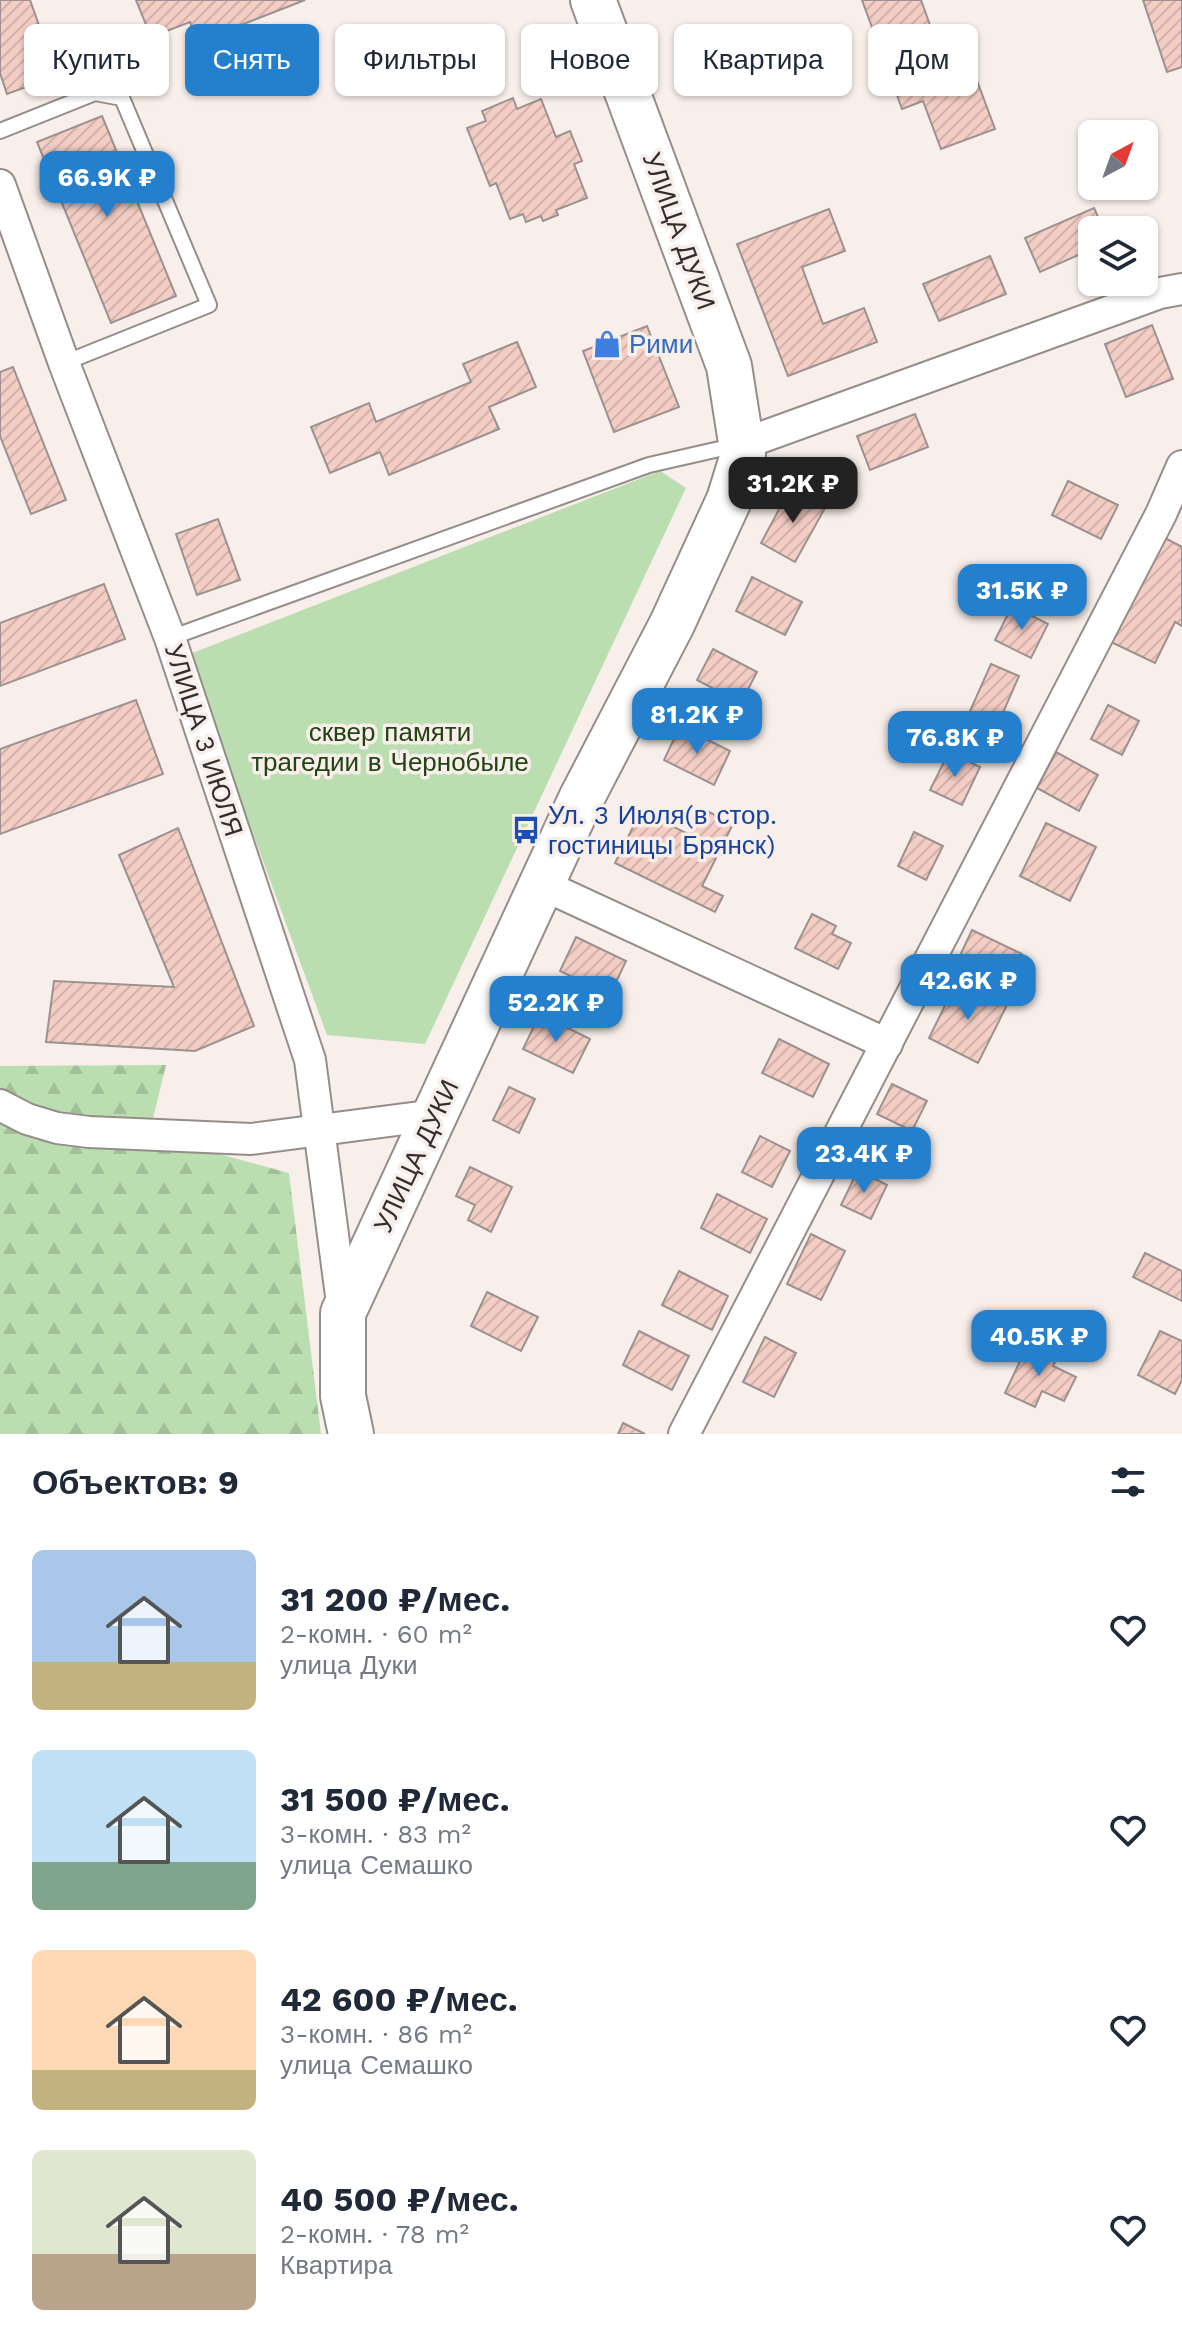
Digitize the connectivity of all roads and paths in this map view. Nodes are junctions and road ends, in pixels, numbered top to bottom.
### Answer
1 (593, 0) edge
2 (0, 131) edge
3 (0, 185) edge
4 (1182, 289) edge
5 (64, 363) junction
6 (743, 444) junction
7 (1182, 466) edge
8 (170, 638) junction
9 (543, 885) junction
10 (887, 1044) junction
11 (0, 1105) edge
12 (435, 1115) junction
13 (321, 1131) junction
14 (343, 1313) junction
15 (351, 1434) edge
16 (684, 1434) edge

1 - 6 main road, УЛИЦА ДУКИ
2 - 5 lane
3 - 5 street, УЛИЦА 3 ИЮЛЯ
4 - 6 street
5 - 8 street, УЛИЦА 3 ИЮЛЯ
6 - 8 lane
6 - 9 main road, УЛИЦА ДУКИ
7 - 10 street
8 - 13 street, УЛИЦА 3 ИЮЛЯ
9 - 10 street
9 - 12 main road, УЛИЦА ДУКИ
10 - 16 street
11 - 13 street
12 - 13 street
12 - 14 main road, УЛИЦА ДУКИ
13 - 14 street, УЛИЦА 3 ИЮЛЯ
14 - 15 main road, УЛИЦА ДУКИ

